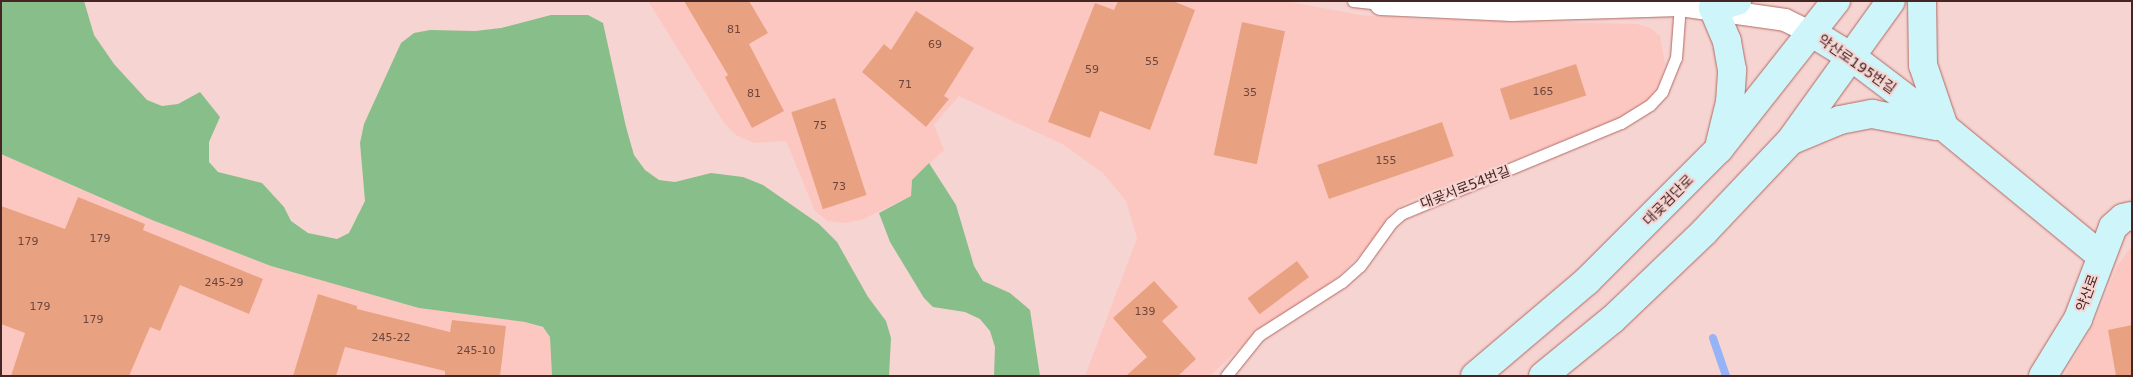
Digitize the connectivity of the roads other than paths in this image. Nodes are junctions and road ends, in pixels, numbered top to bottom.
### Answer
1 (1353, 1) edge
2 (1836, 1) edge
3 (1891, 1) edge
4 (1922, 1) edge
5 (1381, 3) edge
6 (1725, 4) edge
7 (1680, 5) junction
8 (1812, 33) junction
9 (1852, 58) junction
10 (1944, 127) junction
11 (1790, 140) junction
12 (1719, 149) junction
13 (2132, 216) edge
14 (2100, 255) junction
15 (1226, 376) edge
16 (1475, 376) edge
17 (1543, 376) edge
18 (2043, 376) edge

1 - 5 lane, 약산로195번길
2 - 8 main road, 대곶검단로
3 - 9 main road
4 - 10 main road
5 - 7 street, 약산로195번길
6 - 7 street, 약산로195번길
6 - 8 street, 약산로195번길
6 - 12 main road
7 - 15 lane, 대곶서로54번길
8 - 9 main road, 약산로195번길
8 - 12 main road, 대곶검단로
9 - 10 main road, 약산로195번길
9 - 11 main road
10 - 11 main road
10 - 14 main road, 약산로195번길
11 - 17 main road
12 - 16 main road, 대곶검단로
13 - 14 main road, 약산로
14 - 18 main road, 약산로

